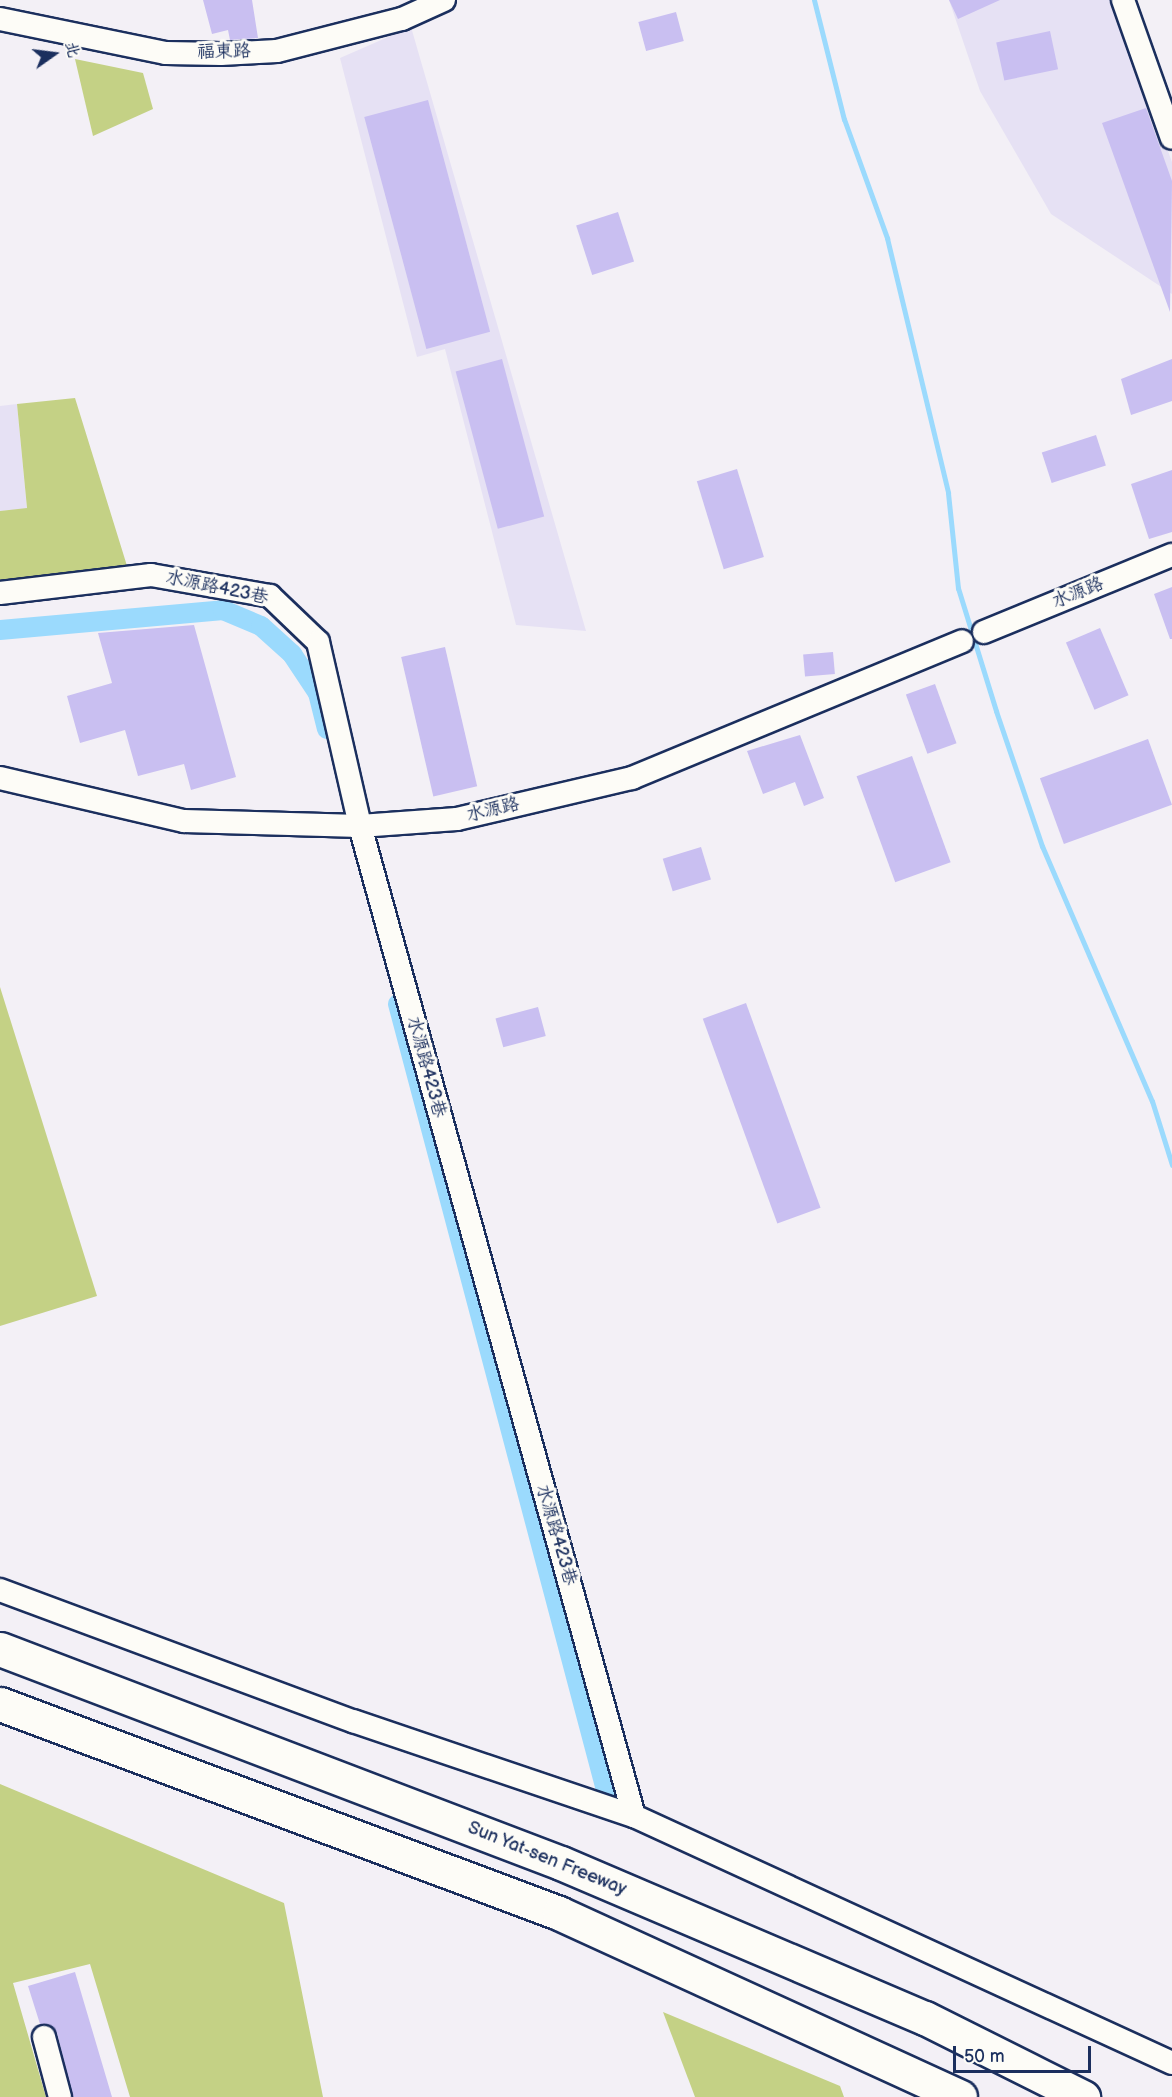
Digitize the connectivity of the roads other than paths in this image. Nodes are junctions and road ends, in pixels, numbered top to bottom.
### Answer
1 (444, 0) edge
2 (1123, 0) edge
3 (0, 19) edge
4 (1172, 138) edge
5 (1172, 555) edge
6 (0, 593) edge
7 (984, 632) dead end
8 (962, 641) dead end
9 (0, 777) edge
10 (360, 826) junction
11 (0, 1590) edge
12 (0, 1649) edge
13 (0, 1704) edge
14 (634, 1816) junction
15 (44, 2037) dead end
16 (1172, 2063) edge
17 (60, 2097) edge
18 (960, 2097) edge
19 (1083, 2097) edge

1 - 3 street, 福東路
2 - 4 street
5 - 7 street, 水源路
6 - 10 street, 水源路423巷
8 - 10 street, 水源路
9 - 10 street, 水源路
10 - 14 street, 水源路423巷
11 - 14 street
12 - 19 highway, Sun Yat-sen Freeway
13 - 18 highway
14 - 16 street
15 - 17 street

